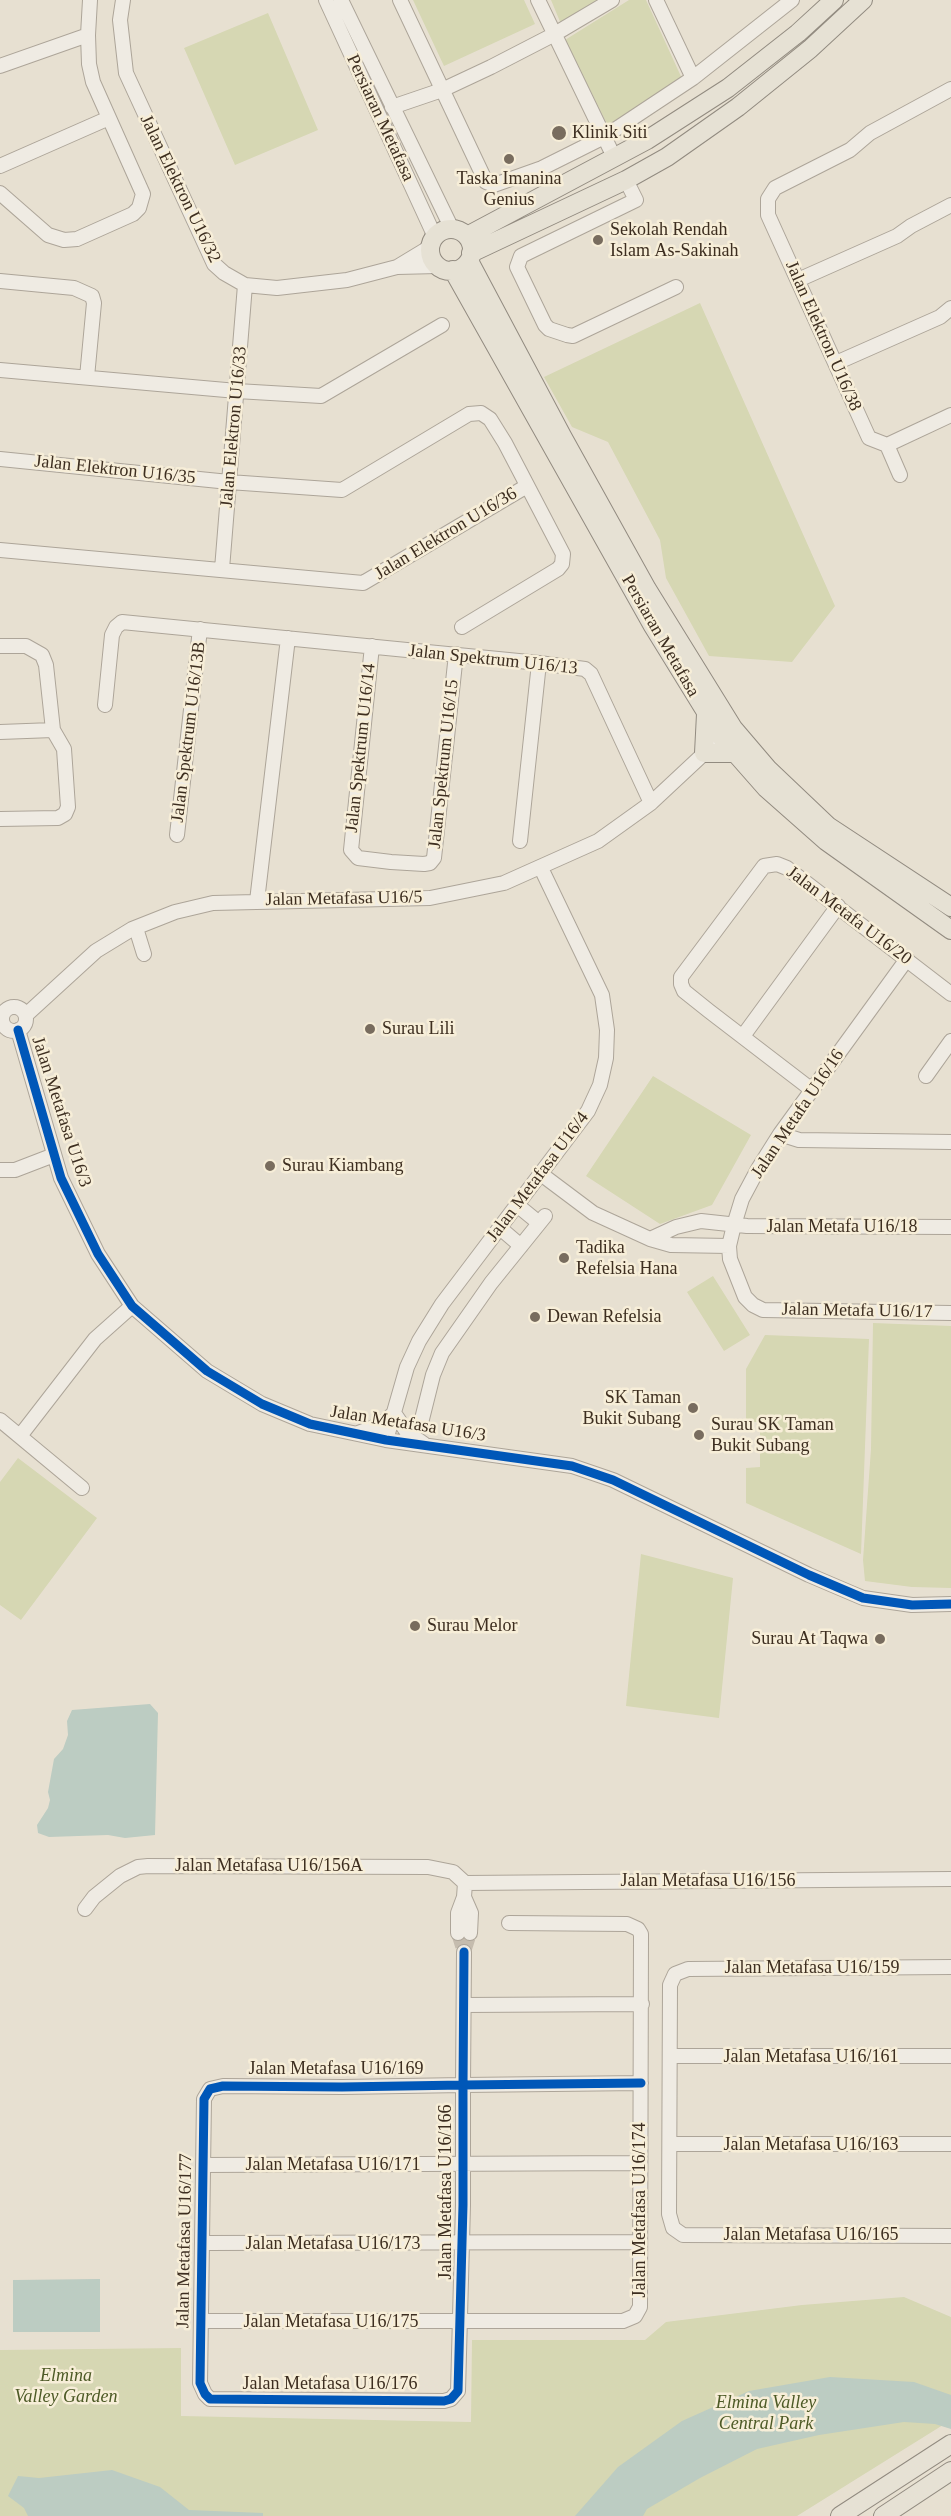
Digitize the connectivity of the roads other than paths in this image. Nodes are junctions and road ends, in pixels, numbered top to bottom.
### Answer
1 (90, 0) edge
2 (123, 0) edge
3 (326, 0) edge
4 (340, 0) edge
5 (400, 0) edge
6 (537, 0) edge
7 (612, 0) edge
8 (656, 0) edge
9 (792, 0) edge
10 (834, 0) edge
11 (863, 0) edge
12 (88, 35) junction
13 (553, 36) junction
14 (0, 66) edge
15 (693, 78) junction
16 (951, 89) edge
17 (442, 90) junction
18 (392, 107) junction
19 (109, 118) junction
20 (604, 137) junction
21 (614, 157) junction
22 (0, 166) edge
23 (626, 180) junction
24 (0, 193) edge
25 (951, 205) edge
26 (452, 250) junction
27 (397, 267) junction
28 (798, 280) junction
29 (0, 281) edge
30 (245, 285) junction
31 (676, 287) dead end
32 (951, 308) edge
33 (442, 326) dead end
34 (836, 363) junction
35 (0, 370) edge
36 (87, 377) junction
37 (237, 391) junction
38 (951, 415) edge
39 (887, 445) junction
40 (0, 459) edge
41 (900, 475) dead end
42 (229, 482) junction
43 (527, 486) junction
44 (0, 550) edge
45 (222, 569) junction
46 (462, 627) dead end
47 (201, 629) junction
48 (288, 638) junction
49 (0, 646) edge
50 (372, 646) junction
51 (456, 654) junction
52 (539, 663) junction
53 (105, 705) dead end
54 (715, 713) junction
55 (53, 730) junction
56 (0, 732) edge
57 (722, 738) junction
58 (704, 753) junction
59 (735, 753) junction
60 (651, 802) junction
61 (0, 819) edge
62 (177, 835) dead end
63 (520, 842) dead end
64 (351, 850) joint
65 (541, 868) junction
66 (258, 901) junction
67 (838, 906) junction
68 (951, 907) edge
69 (136, 928) junction
70 (951, 930) edge
71 (144, 954) dead end
72 (908, 959) junction
73 (951, 994) edge
74 (26, 1015) junction
75 (2, 1023) edge
76 (18, 1030) junction
77 (742, 1036) junction
78 (951, 1041) edge
79 (926, 1076) dead end
80 (812, 1090) junction
81 (780, 1134) junction
82 (951, 1142) edge
83 (54, 1155) junction
84 (0, 1170) edge
85 (541, 1174) junction
86 (517, 1205) junction
87 (701, 1221) junction
88 (734, 1225) junction
89 (951, 1227) edge
90 (500, 1228) junction
91 (650, 1239) junction
92 (702, 1245) junction
93 (521, 1246) junction
94 (729, 1246) junction
95 (470, 1267) junction
96 (491, 1283) junction
97 (132, 1306) junction
98 (763, 1310) joint
99 (951, 1313) edge
100 (407, 1367) junction
101 (433, 1376) junction
102 (394, 1413) junction
103 (422, 1419) dead end
104 (0, 1420) edge
105 (353, 1434) junction
106 (20, 1436) junction
107 (386, 1440) junction
108 (426, 1445) junction
109 (82, 1488) dead end
110 (951, 1604) edge
111 (951, 1879) edge
112 (465, 1882) junction
113 (85, 1909) dead end
114 (509, 1923) dead end
115 (464, 1933) tunnel mouth
116 (464, 1952) dead end
117 (951, 1966) edge
118 (642, 2004) junction
119 (464, 2005) junction
120 (671, 2056) junction
121 (951, 2056) edge
122 (641, 2083) junction
123 (463, 2085) junction
124 (210, 2089) joint
125 (671, 2144) junction
126 (951, 2144) edge
127 (640, 2163) junction
128 (464, 2164) junction
129 (203, 2165) junction
130 (951, 2236) edge
131 (640, 2242) junction
132 (203, 2243) junction
133 (463, 2244) junction
134 (201, 2321) junction
135 (461, 2322) junction
136 (205, 2394) joint
137 (455, 2395) joint
138 (951, 2444) edge
139 (951, 2471) edge
140 (840, 2516) edge
141 (883, 2516) edge

1 - 12 street
2 - 30 street, Jalan Elektron U16/32
3 - 26 street, Persiaran Metafasa
4 - 18 street, Persiaran Metafasa
5 - 17 street
6 - 13 street
7 - 13 street
8 - 15 street
9 - 15 street
10 - 21 main road
11 - 23 main road
12 - 14 street
12 - 19 street
13 - 17 street
13 - 20 street
15 - 20 street
16 - 28 street, Jalan Elektron U16/38
17 - 18 street
17 - 20 street
18 - 26 street, Persiaran Metafasa
19 - 22 street
19 - 24 street
20 - 21 street
21 - 26 main road
23 - 26 main road
23 - 31 street
25 - 28 street
26 - 27 street
26 - 27 street
26 - 54 main road, Persiaran Metafasa
27 - 30 street, Jalan Elektron U16/32
28 - 34 street, Jalan Elektron U16/38
29 - 36 street
30 - 37 street, Jalan Elektron U16/33
32 - 34 street
33 - 37 street
34 - 39 street, Jalan Elektron U16/38
35 - 36 street
36 - 37 street
37 - 42 street, Jalan Elektron U16/33
38 - 39 street
39 - 41 street
40 - 42 street, Jalan Elektron U16/35
42 - 43 street, Jalan Elektron U16/36
42 - 45 street, Jalan Elektron U16/33
43 - 45 street, Jalan Elektron U16/36
43 - 46 street, Jalan Elektron U16/36
44 - 45 street
47 - 48 street, Jalan Spektrum U16/13
47 - 53 street, Jalan Spektrum U16/13
47 - 62 street, Jalan Spektrum U16/13B
48 - 50 street, Jalan Spektrum U16/13
48 - 66 street
49 - 55 street
50 - 51 street, Jalan Spektrum U16/13
50 - 64 street, Jalan Spektrum U16/14
51 - 52 street, Jalan Spektrum U16/13
51 - 64 street, Jalan Spektrum U16/15
52 - 60 street, Jalan Spektrum U16/13
52 - 63 street
54 - 57 main road
54 - 58 main road
54 - 68 main road, Persiaran Metafasa
55 - 56 street
55 - 61 street
57 - 58 street, Jalan Metafasa U16/5
57 - 59 main road
58 - 59 main road
58 - 60 street, Jalan Metafasa U16/5
59 - 70 main road
60 - 65 street, Jalan Metafasa U16/5
65 - 66 street, Jalan Metafasa U16/5
65 - 85 street, Jalan Metafasa U16/4
66 - 69 street, Jalan Metafasa U16/5
67 - 72 street, Jalan Metafa U16/20
67 - 77 street
67 - 77 street, Jalan Metafa U16/20
69 - 71 street
69 - 74 street, Jalan Metafasa U16/5
72 - 73 street, Jalan Metafa U16/20
72 - 80 street, Jalan Metafa U16/16
74 - 75 street
74 - 76 street
75 - 76 street
76 - 83 street, Jalan Metafasa U16/3
77 - 80 street, Jalan Metafa U16/20
78 - 79 street
80 - 81 street, Jalan Metafa U16/16
81 - 82 street
81 - 88 street, Jalan Metafa U16/16
83 - 84 street, Jalan Metafasa U16/3
83 - 97 street, Jalan Metafasa U16/3
85 - 86 street, Jalan Metafasa U16/4
85 - 91 street
86 - 90 street, Jalan Metafasa U16/4
86 - 93 street, Jalan Metafasa U16/4
87 - 88 street, Jalan Metafa U16/18
87 - 91 street
87 - 92 street
88 - 89 street, Jalan Metafa U16/18
88 - 94 street, Jalan Metafa U16/16
90 - 93 street
90 - 95 street, Jalan Metafasa U16/4
91 - 92 street
92 - 94 street
93 - 96 street, Jalan Metafasa U16/4
94 - 98 street, Jalan Metafa U16/16
95 - 96 street
95 - 100 street, Jalan Metafasa U16/4
96 - 101 street, Jalan Metafasa U16/4
97 - 105 street, Jalan Metafasa U16/3
97 - 106 street
98 - 99 street, Jalan Metafa U16/17
100 - 101 street
100 - 102 street, Jalan Metafasa U16/4
101 - 103 street, Jalan Metafasa U16/4
102 - 105 street
102 - 107 street, Jalan Metafasa U16/4
102 - 108 street
104 - 106 street
105 - 107 street, Jalan Metafasa U16/3
106 - 109 street
107 - 108 street, Jalan Metafasa U16/3
108 - 110 street, Jalan Metafasa U16/3
111 - 112 street, Jalan Metafasa U16/156
112 - 113 street, Jalan Metafasa U16/156A
112 - 115 street
114 - 118 street, Jalan Metafasa U16/174
116 - 119 street, Jalan Metafasa U16/166
117 - 120 street, Jalan Metafasa U16/159
118 - 119 street
118 - 122 street, Jalan Metafasa U16/174
119 - 123 street, Jalan Metafasa U16/166
120 - 121 street, Jalan Metafasa U16/161
120 - 125 street
122 - 123 street, Jalan Metafasa U16/169
122 - 127 street, Jalan Metafasa U16/174
123 - 124 street, Jalan Metafasa U16/169
123 - 128 street, Jalan Metafasa U16/166
124 - 129 street, Jalan Metafasa U16/177
125 - 126 street, Jalan Metafasa U16/163
125 - 130 street, Jalan Metafasa U16/165
127 - 128 street, Jalan Metafasa U16/171
127 - 131 street, Jalan Metafasa U16/174
128 - 129 street, Jalan Metafasa U16/171
128 - 133 street, Jalan Metafasa U16/166
129 - 132 street, Jalan Metafasa U16/177
131 - 133 street, Jalan Metafasa U16/173
131 - 135 street, Jalan Metafasa U16/174
132 - 133 street, Jalan Metafasa U16/173
132 - 134 street, Jalan Metafasa U16/177
133 - 135 street, Jalan Metafasa U16/166
134 - 135 street, Jalan Metafasa U16/175
134 - 136 street, Jalan Metafasa U16/177
135 - 137 street, Jalan Metafasa U16/166
136 - 137 street, Jalan Metafasa U16/176
138 - 140 main road
139 - 141 main road

